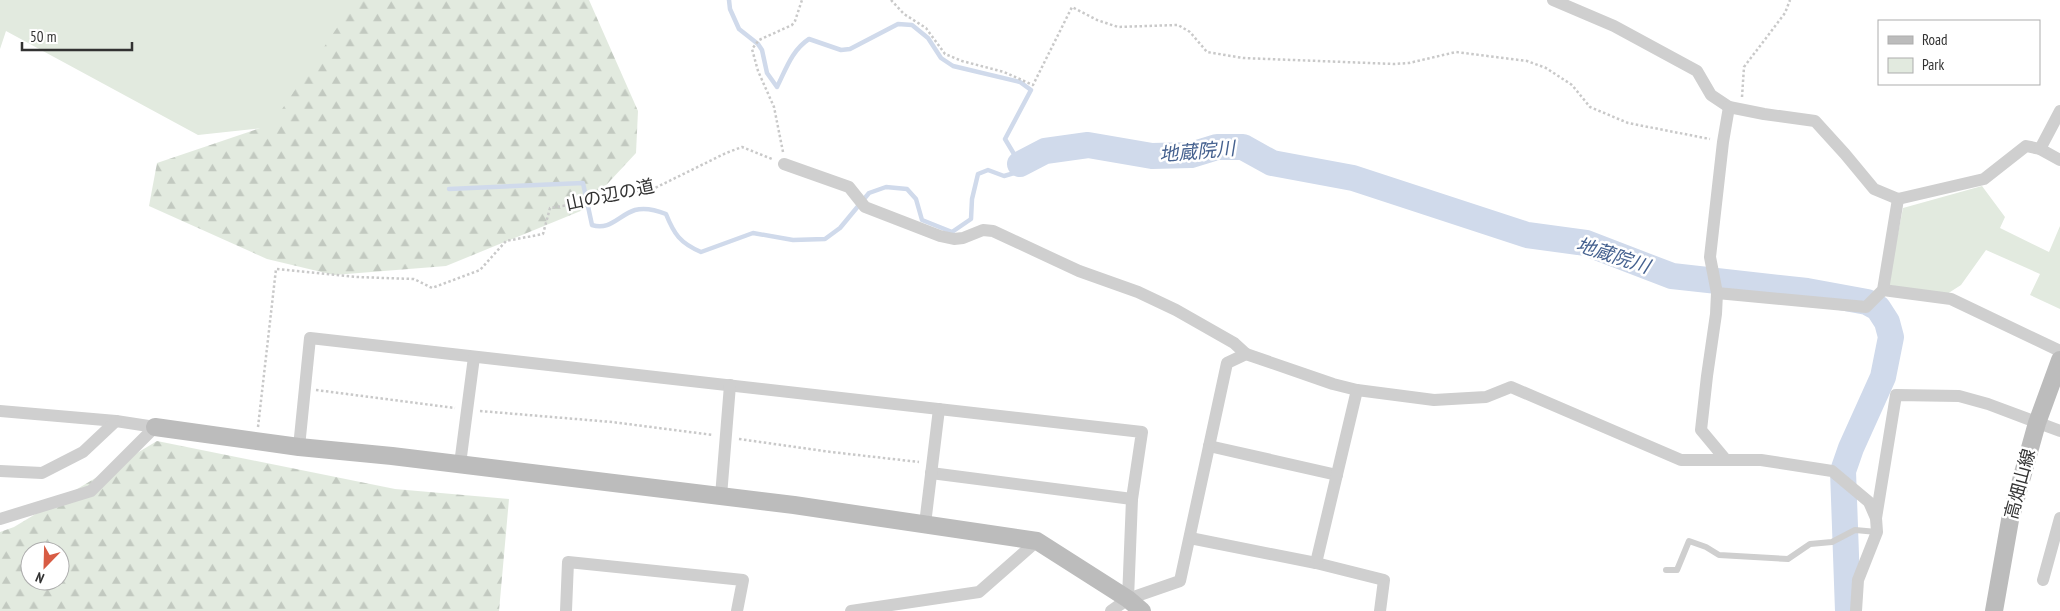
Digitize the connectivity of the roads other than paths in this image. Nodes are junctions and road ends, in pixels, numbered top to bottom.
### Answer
1 (1552, 0) edge
2 (1735, 108) junction
3 (2060, 112) edge
4 (2040, 149) junction
5 (2060, 160) edge
6 (784, 164) road end
7 (1898, 199) junction
8 (1883, 290) junction
9 (1717, 293) junction
10 (2060, 351) edge
11 (1246, 354) junction
12 (474, 356) junction
13 (2060, 360) edge
14 (730, 386) junction
15 (1357, 390) junction
16 (938, 409) junction
17 (0, 411) edge
18 (116, 421) junction
19 (2037, 423) junction
20 (155, 427) junction
21 (2060, 431) edge
22 (1209, 446) junction
23 (299, 447) junction
24 (1726, 460) junction
25 (460, 464) junction
26 (932, 468) junction
27 (0, 471) edge
28 (1337, 475) junction
29 (720, 496) junction
30 (1132, 499) junction
31 (1876, 518) junction
32 (2060, 518) edge
33 (0, 519) edge
34 (925, 524) junction
35 (1877, 532) junction
36 (1190, 538) junction
37 (1037, 541) junction
38 (1316, 563) junction
39 (1666, 570) dead end
40 (2043, 580) dead end
41 (1128, 599) junction
42 (910, 607) edge
43 (566, 611) edge
44 (737, 611) edge
45 (851, 611) edge
46 (1111, 611) edge
47 (1142, 611) edge
48 (1380, 611) edge
49 (1856, 611) edge
50 (1994, 611) edge

1 - 2 street
2 - 7 street
2 - 9 street
3 - 4 street
4 - 5 street
4 - 7 street
6 - 11 street
7 - 8 street
8 - 9 street
8 - 10 street
9 - 24 street
11 - 15 street
11 - 22 street
12 - 14 street
12 - 23 street
12 - 25 street
13 - 19 street, 高畑山線
14 - 16 street
14 - 29 street
15 - 24 street
15 - 28 street
16 - 26 street
16 - 30 street
17 - 18 street
18 - 20 street
18 - 27 street
19 - 21 street
19 - 31 street
19 - 50 street, 高畑山線
20 - 23 street
20 - 33 street
22 - 28 street
22 - 36 street
23 - 25 street
24 - 31 street
25 - 29 street
26 - 30 street
26 - 34 street
28 - 38 street
29 - 34 street
30 - 41 street
31 - 35 street
32 - 40 street
34 - 37 street
35 - 39 lane
35 - 49 street
36 - 38 street
36 - 41 street
37 - 41 street
37 - 42 street
38 - 48 street
41 - 46 street
41 - 47 street
42 - 45 street
43 - 44 street

